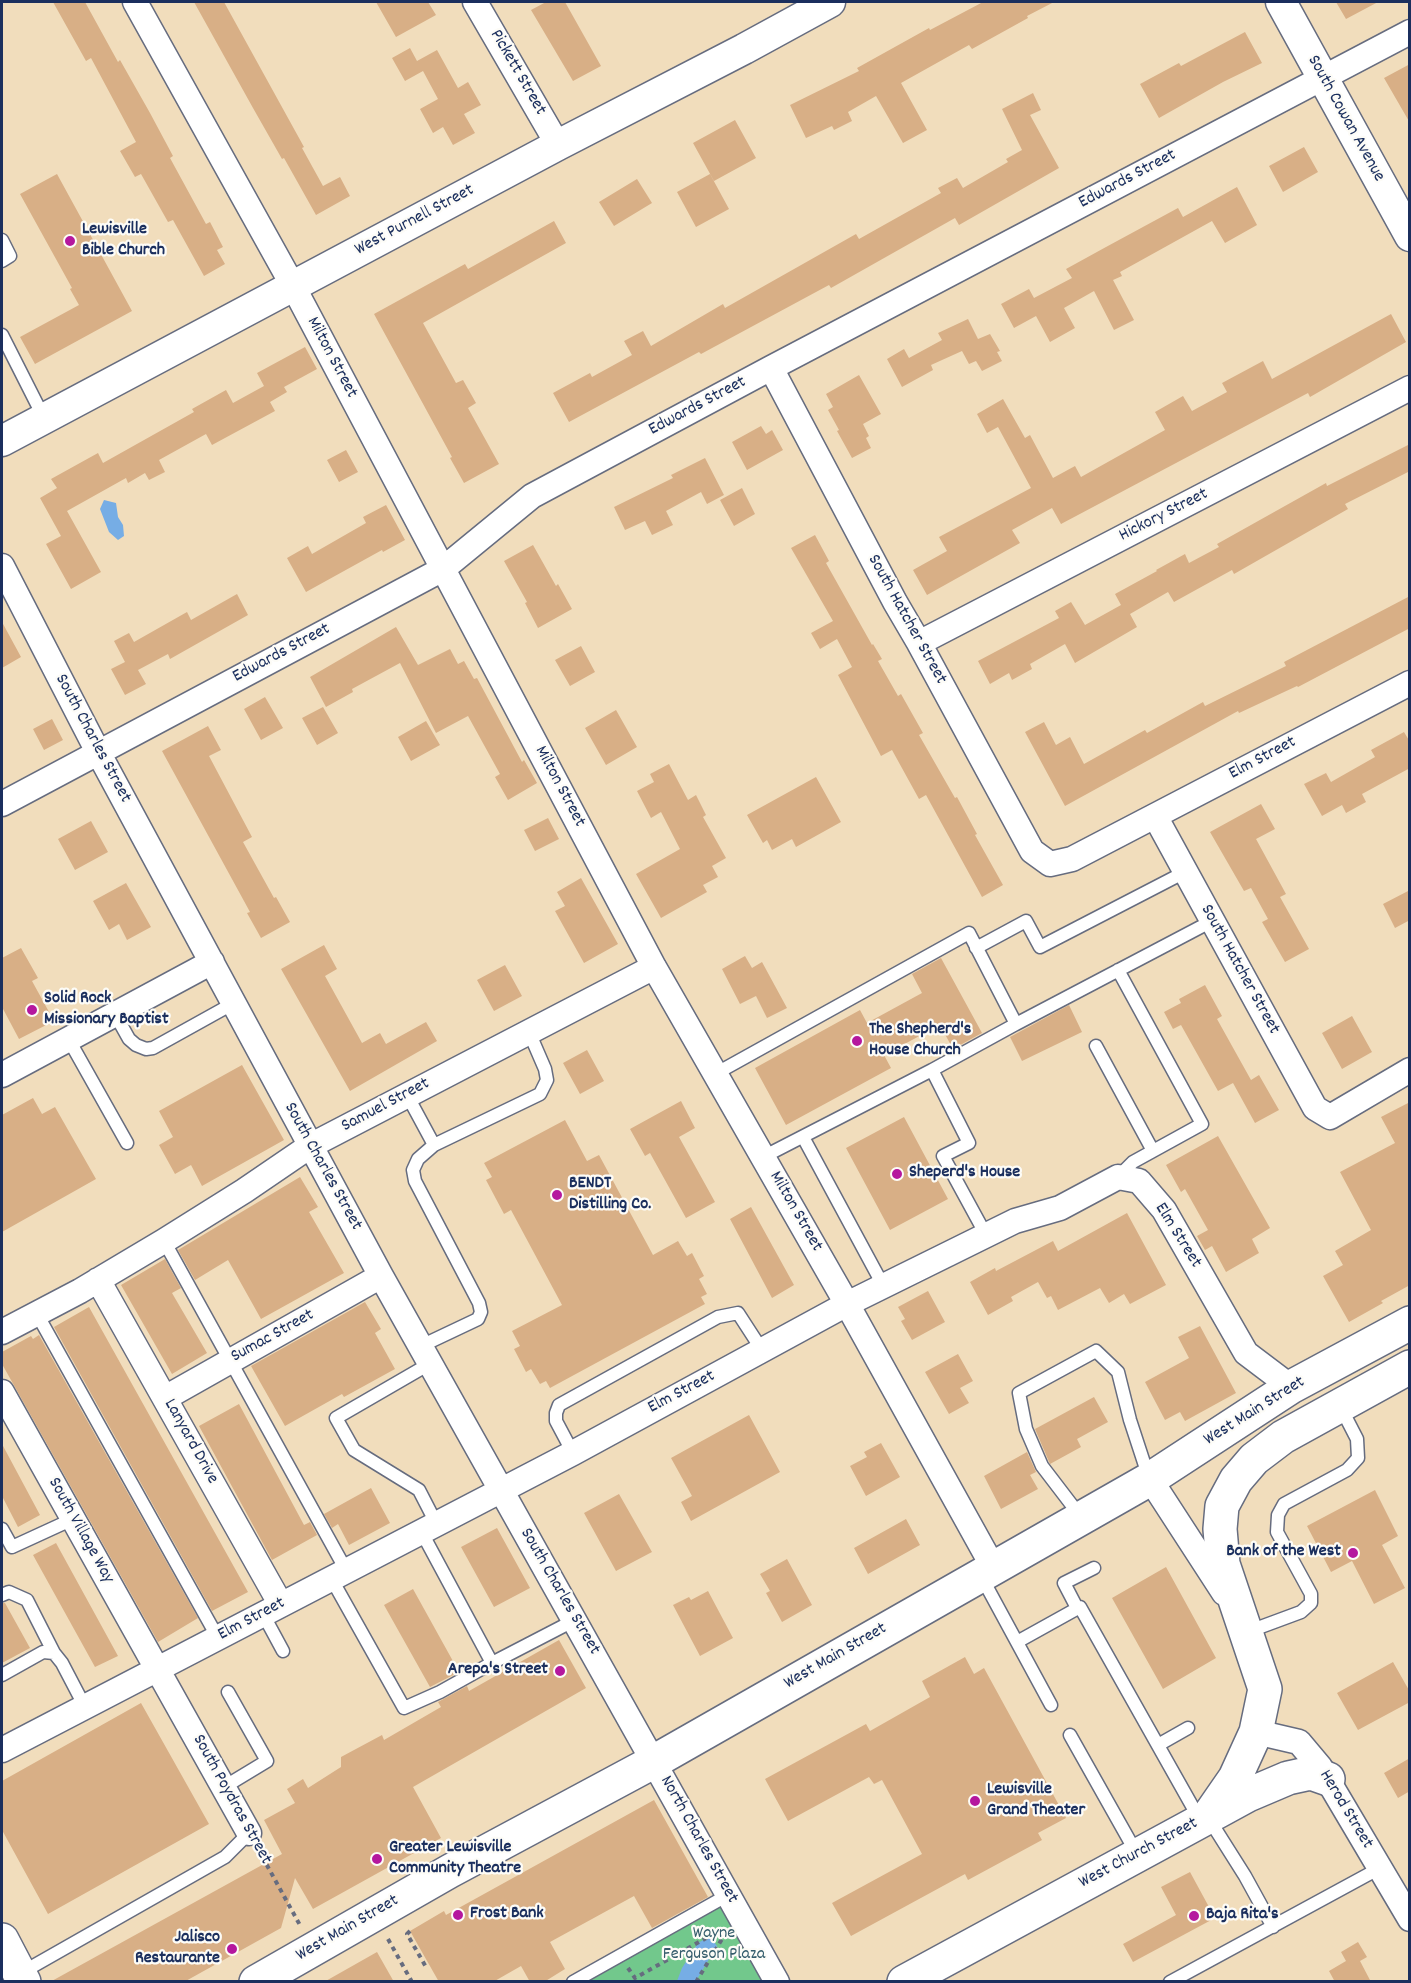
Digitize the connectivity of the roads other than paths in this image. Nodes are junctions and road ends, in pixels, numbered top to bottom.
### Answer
1 (135, 2) edge
2 (475, 2) edge
3 (1281, 2) edge
4 (822, 3) edge
5 (1410, 32) edge
6 (1323, 78) junction
7 (558, 145) junction
8 (1410, 236) edge
9 (2, 240) edge
10 (2, 261) edge
11 (293, 286) junction
12 (2, 335) edge
13 (771, 368) junction
14 (1410, 388) edge
15 (44, 418) junction
16 (2, 441) edge
17 (2, 566) edge
18 (443, 569) junction
19 (919, 643) junction
20 (1410, 683) edge
21 (98, 752) junction
22 (2, 804) edge
23 (1155, 816) junction
24 (1050, 864) joint
25 (1185, 872) junction
26 (1212, 921) junction
27 (976, 948) junction
28 (212, 962) junction
29 (654, 967) junction
30 (1118, 970) junction
31 (234, 1003) junction
32 (115, 1014) junction
33 (1016, 1024) junction
34 (529, 1032) junction
35 (69, 1040) junction
36 (1096, 1046) dead end
37 (932, 1070) junction
38 (1410, 1070) edge
39 (716, 1074) junction
40 (2, 1075) edge
41 (407, 1095) junction
42 (803, 1137) junction
43 (127, 1143) dead end
44 (434, 1145) junction
45 (310, 1146) junction
46 (1153, 1151) junction
47 (763, 1157) junction
48 (1118, 1177) junction
49 (986, 1235) junction
50 (164, 1241) junction
51 (381, 1276) junction
52 (98, 1280) junction
53 (884, 1287) junction
54 (848, 1304) junction
55 (37, 1314) junction
56 (1410, 1323) edge
57 (2, 1332) edge
58 (762, 1350) junction
59 (426, 1355) junction
60 (231, 1361) junction
61 (1410, 1367) edge
62 (1291, 1387) junction
63 (2, 1392) edge
64 (165, 1398) junction
65 (1340, 1405) junction
66 (573, 1453) junction
67 (1150, 1479) junction
68 (501, 1489) junction
69 (1222, 1506) joint
70 (1081, 1517) junction
71 (73, 1518) junction
72 (429, 1527) junction
73 (2, 1529) edge
74 (1094, 1568) dead end
75 (986, 1571) junction
76 (339, 1574) junction
77 (2, 1595) edge
78 (1077, 1608) junction
79 (272, 1610) junction
80 (575, 1620) junction
81 (1246, 1628) junction
82 (218, 1638) junction
83 (1017, 1642) junction
84 (283, 1651) dead end
85 (54, 1653) junction
86 (492, 1663) junction
87 (158, 1669) junction
88 (2, 1675) edge
89 (228, 1692) dead end
90 (1051, 1705) dead end
91 (85, 1707) junction
92 (1188, 1728) dead end
93 (1256, 1732) junction
94 (1070, 1736) dead end
95 (1158, 1745) junction
96 (2, 1750) edge
97 (655, 1761) junction
98 (1328, 1779) junction
99 (224, 1787) junction
100 (1204, 1819) junction
101 (249, 1833) joint
102 (1137, 1855) junction
103 (1380, 1868) junction
104 (728, 1895) junction
105 (1410, 1919) edge
106 (1273, 1926) junction
107 (2, 1940) edge
108 (22, 1978) edge
109 (256, 1982) edge
110 (573, 1982) edge
111 (777, 1982) edge
112 (904, 1982) edge
113 (1170, 1982) edge

1 - 11 street, Milton Street
2 - 7 street, Pickett Street
3 - 6 street, South Cowan Avenue
4 - 7 street, West Purnell Street
5 - 6 street, Edwards Street
6 - 8 street, South Cowan Avenue
6 - 13 street, Edwards Street
7 - 11 street, West Purnell Street
9 - 10 lane
11 - 15 street, West Purnell Street
11 - 18 street, Milton Street
12 - 15 lane
13 - 18 street, Edwards Street
13 - 19 street, South Hatcher Street
14 - 19 street, Hickory Street
15 - 16 street, West Purnell Street
17 - 21 street, South Charles Street
18 - 21 street, Edwards Street
18 - 29 street, Milton Street
19 - 24 street, South Hatcher Street
20 - 23 street, Elm Street
21 - 22 street, Edwards Street
21 - 28 street, South Charles Street
23 - 24 street, Elm Street
23 - 25 street, South Hatcher Street
25 - 26 street, South Hatcher Street
25 - 27 lane
26 - 30 lane
26 - 38 street, South Hatcher Street
27 - 33 lane
27 - 39 lane
28 - 31 street, South Charles Street
28 - 32 street
29 - 34 street, Samuel Street
29 - 39 street, Milton Street
30 - 33 lane
30 - 46 lane
31 - 32 lane
31 - 45 street, South Charles Street
32 - 35 street
33 - 37 lane
34 - 41 street, Samuel Street
34 - 44 lane
35 - 40 street
35 - 43 lane
36 - 46 lane
37 - 42 lane
37 - 49 lane
39 - 47 street, Milton Street
41 - 44 lane
41 - 45 street, Samuel Street
42 - 47 lane
42 - 53 lane
44 - 59 lane
45 - 50 street, Samuel Street
45 - 51 street, South Charles Street
46 - 48 lane
47 - 54 street, Milton Street
48 - 49 street, Elm Street
48 - 62 street, Elm Street
49 - 53 street, Elm Street
50 - 52 street, Samuel Street
50 - 60 lane
51 - 59 street, South Charles Street
51 - 60 street, Sumac Street
52 - 55 street, Samuel Street
52 - 64 street, Lanyard Drive
53 - 54 street, Elm Street
54 - 58 street, Elm Street
54 - 75 street, Milton Street
55 - 57 street, Samuel Street
55 - 82 lane
56 - 62 main road, West Main Street
58 - 66 street, Elm Street
58 - 66 lane
59 - 68 street, South Charles Street
59 - 72 lane
60 - 64 street, Sumac Street
60 - 76 lane
61 - 65 main road, West Main Street
62 - 67 main road, West Main Street
63 - 71 street, South Village Way
64 - 79 street, Lanyard Drive
65 - 69 main road, West Main Street
65 - 81 lane
66 - 68 street, Elm Street
67 - 70 main road, West Main Street
67 - 70 lane
67 - 81 street
68 - 72 street, Elm Street
68 - 80 street, South Charles Street
69 - 81 main road, West Church Street
70 - 75 main road, West Main Street
71 - 73 lane
71 - 87 street, South Village Way
72 - 76 street, Elm Street
72 - 86 lane
74 - 78 lane
75 - 83 lane
75 - 97 main road, West Main Street
76 - 79 street, Elm Street
76 - 86 lane
77 - 85 lane
78 - 83 lane
78 - 95 lane
79 - 82 street, Elm Street
79 - 84 lane
80 - 86 lane
80 - 97 street, South Charles Street
81 - 93 main road, West Church Street
82 - 87 street, Elm Street
83 - 90 lane
85 - 88 lane
85 - 91 lane
87 - 91 street, Elm Street
87 - 99 street, South Poydras Street
89 - 99 lane
91 - 96 street, Elm Street
92 - 95 lane
93 - 98 street, Herod Street
93 - 100 main road, West Church Street
94 - 102 lane
95 - 100 lane
97 - 104 street, North Charles Street
97 - 109 main road, West Main Street
98 - 100 main road
98 - 103 street, Herod Street
99 - 101 street, South Poydras Street
100 - 102 main road, West Church Street
100 - 106 lane
101 - 108 lane
102 - 112 main road, West Church Street
103 - 105 street, Herod Street
103 - 106 lane
104 - 110 lane
104 - 111 street, North Charles Street
106 - 113 lane
107 - 108 main road

